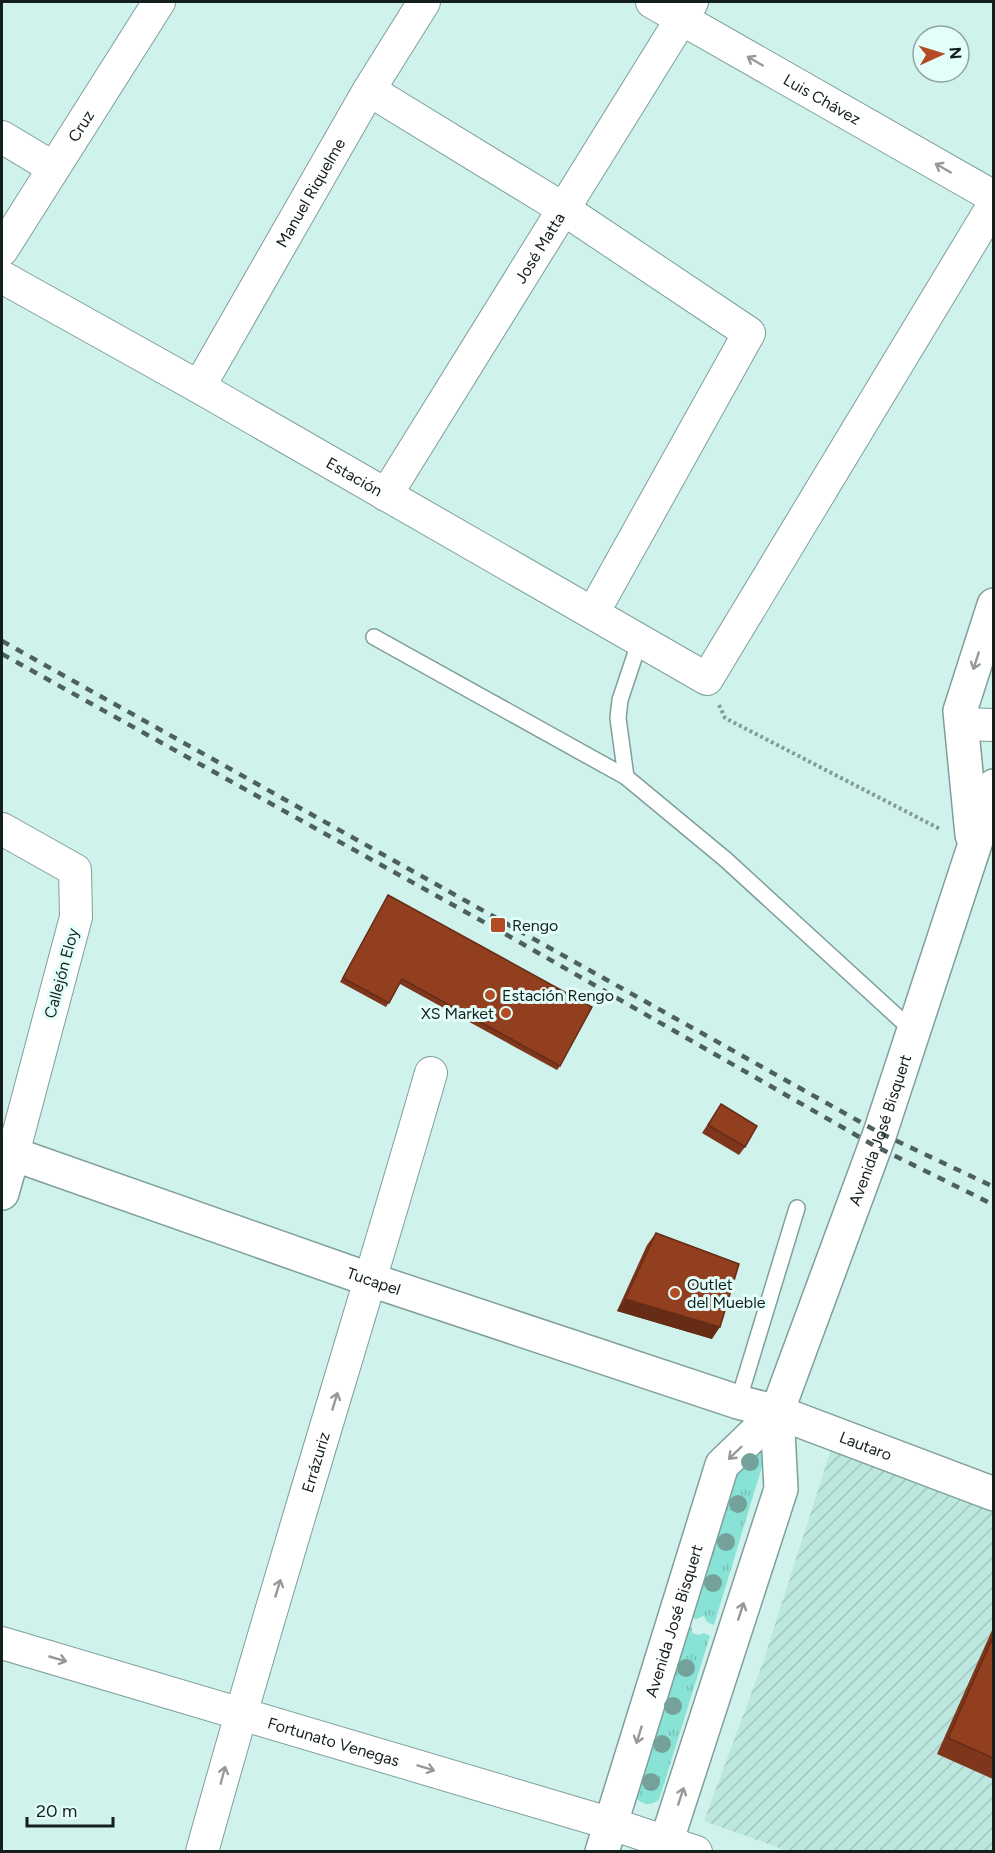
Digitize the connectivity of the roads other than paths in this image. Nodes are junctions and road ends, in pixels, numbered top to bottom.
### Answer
1 (159, 2) edge
2 (424, 2) edge
3 (652, 2) edge
4 (686, 10) edge
5 (369, 90) junction
6 (2, 137) edge
7 (52, 167) junction
8 (993, 197) edge
9 (993, 204) edge
10 (562, 208) junction
11 (2, 250) edge
12 (2, 277) edge
13 (199, 387) junction
14 (386, 495) junction
15 (993, 605) edge
16 (593, 613) junction
17 (374, 637) dead end
18 (640, 640) junction
19 (961, 724) junction
20 (993, 725) edge
21 (626, 777) junction
22 (993, 786) edge
23 (2, 829) edge
24 (973, 846) junction
25 (913, 1031) junction
26 (431, 1073) dead end
27 (13, 1154) junction
28 (2, 1192) edge
29 (797, 1208) dead end
30 (371, 1280) junction
31 (738, 1402) junction
32 (777, 1412) junction
33 (993, 1494) edge
34 (2, 1643) edge
35 (240, 1713) junction
36 (607, 1838) edge
37 (664, 1846) edge
38 (202, 1851) edge
39 (696, 1851) edge

1 - 7 street, Cruz
2 - 5 street, Manuel Riquelme
3 - 4 street, Luis Chávez
8 -> 4 street, Luis Chávez
4 - 10 street, José Matta
5 - 10 street
5 - 13 street, Manuel Riquelme
6 - 7 street
7 - 11 street, Cruz
9 - 18 street, Estación
10 - 14 street, José Matta
10 - 16 street
12 - 13 street, Estación
13 - 14 street, Estación
14 - 16 street, Estación
15 -> 19 main road, Avenida José Bisquert
16 - 18 street, Estación
17 - 21 lane
18 - 21 lane
19 - 20 street
19 - 24 main road, Avenida José Bisquert
21 - 25 lane
22 - 24 main road, Avenida José Bisquert
23 - 27 street, Callejón Eloy
24 - 25 main road, Avenida José Bisquert
25 - 32 main road, Avenida José Bisquert
26 - 30 street, Errázuriz
27 - 28 main road
27 - 30 main road, Tucapel
29 - 31 lane
30 - 31 main road, Tucapel
35 -> 30 street, Errázuriz
31 - 32 main road, Lautaro
32 - 33 main road, Lautaro
32 -> 36 main road, Avenida José Bisquert
37 -> 32 main road, Avenida José Bisquert
34 -> 35 street, Fortunato Venegas
35 -> 36 street, Fortunato Venegas
38 -> 35 street, Errázuriz
36 - 37 street, Fortunato Venegas
37 - 39 street, Fortunato Venegas

